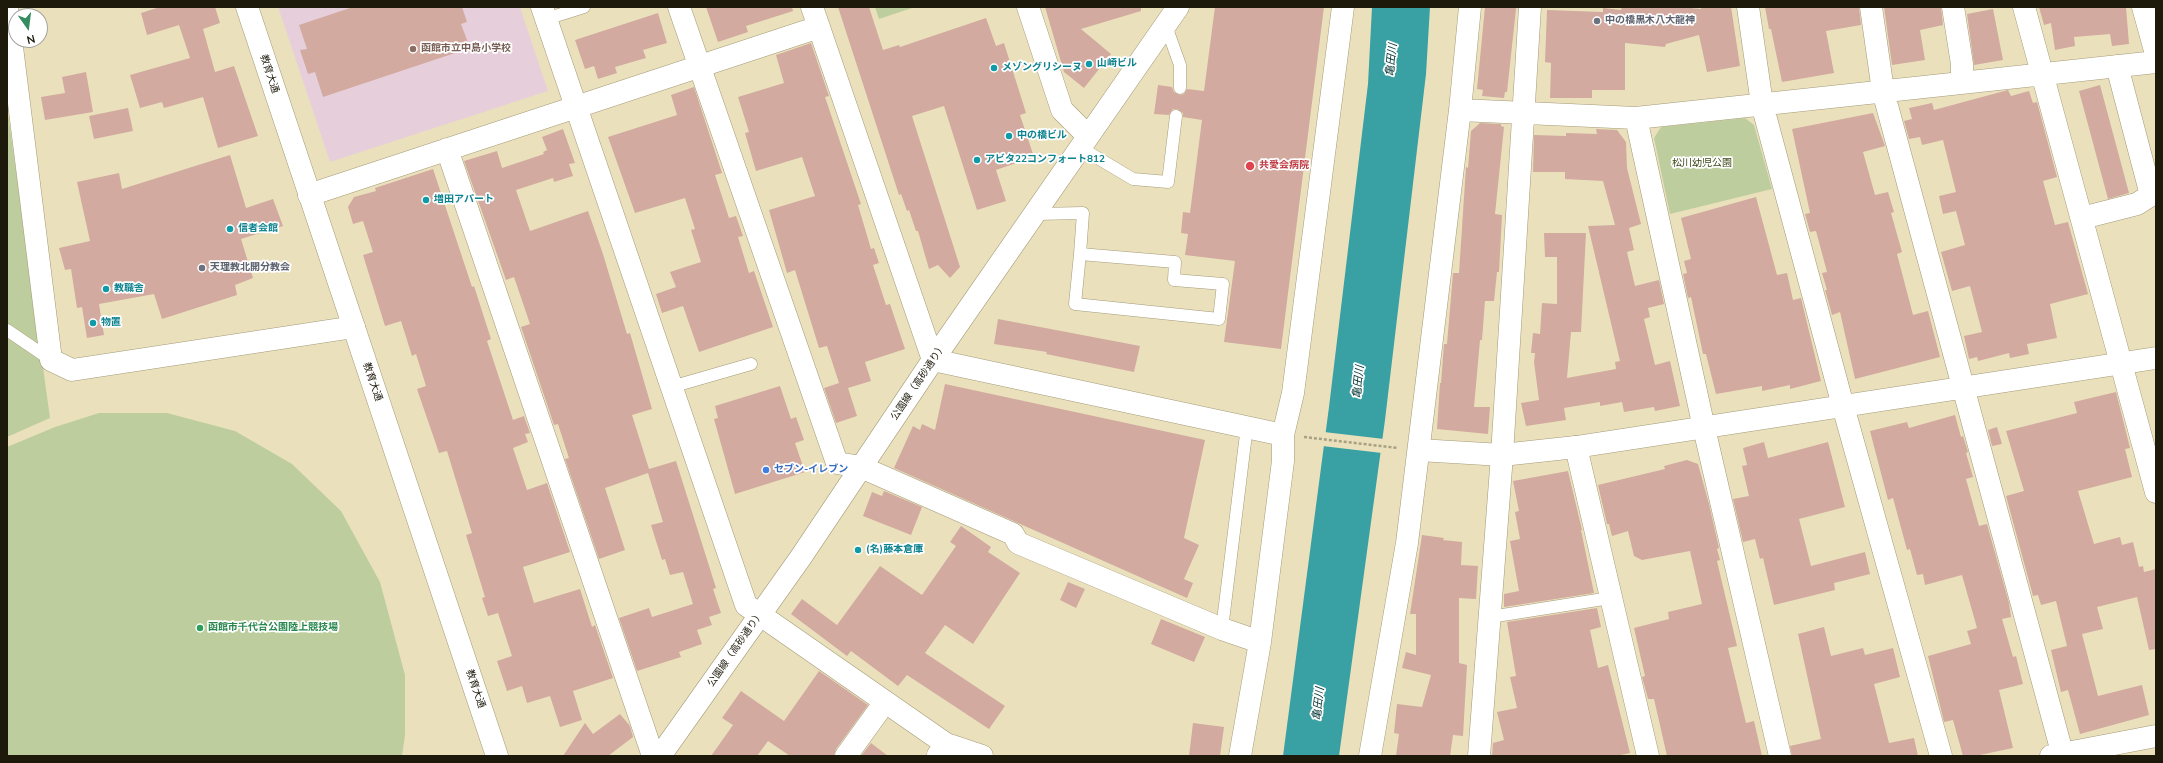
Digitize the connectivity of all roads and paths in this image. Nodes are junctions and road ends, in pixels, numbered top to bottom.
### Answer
1 (7, 7) edge
2 (247, 7) edge
3 (584, 7) edge
4 (678, 7) edge
5 (812, 7) edge
6 (1028, 7) edge
7 (1178, 7) edge
8 (1343, 7) edge
9 (1470, 7) edge
10 (1530, 7) edge
11 (1748, 7) edge
12 (1871, 7) edge
13 (1953, 7) edge
14 (2024, 7) edge
15 (2143, 7) edge
16 (544, 13) edge
17 (1166, 26) junction
18 (819, 28) junction
19 (2156, 54) edge
20 (2156, 62) edge
21 (2118, 66) junction
22 (699, 67) junction
23 (2042, 73) junction
24 (1962, 82) junction
25 (1180, 88) dead end
26 (1883, 90) junction
27 (1762, 104) junction
28 (575, 107) junction
29 (1460, 110) junction
30 (1522, 114) junction
31 (1176, 116) dead end
32 (1636, 118) junction
33 (1084, 142) junction
34 (447, 149) junction
35 (309, 194) junction
36 (2154, 194) edge
37 (1036, 214) junction
38 (2082, 218) junction
39 (1080, 254) junction
40 (354, 328) junction
41 (7, 330) edge
42 (2156, 358) edge
43 (51, 360) junction
44 (933, 360) junction
45 (751, 364) dead end
46 (2121, 364) junction
47 (671, 387) junction
48 (1964, 388) junction
49 (1843, 406) junction
50 (1247, 426) junction
51 (1704, 428) junction
52 (1290, 435) junction
53 (1576, 447) junction
54 (1409, 449) junction
55 (1502, 455) junction
56 (861, 466) junction
57 (2156, 492) edge
58 (1610, 598) junction
59 (760, 614) junction
60 (1490, 618) junction
61 (1222, 629) junction
62 (1260, 642) junction
63 (885, 702) junction
64 (2156, 736) edge
65 (942, 750) edge
66 (2059, 755) edge
67 (497, 756) edge
68 (653, 756) edge
69 (660, 756) edge
70 (846, 756) edge
71 (982, 756) edge
72 (1240, 756) edge
73 (1370, 756) edge
74 (1479, 756) edge
75 (1648, 756) edge
76 (1780, 756) edge
77 (1940, 756) edge

1 - 43 street
2 - 35 street, 教育大通
3 - 16 lane
4 - 22 street
5 - 18 street
6 - 33 street
7 - 17 street, 公園線（高砂通り）
8 - 52 street
9 - 29 street
10 - 30 street
11 - 27 street
12 - 26 street
13 - 24 street
14 - 23 street
15 - 19 street
16 - 28 street
17 - 25 lane
17 - 33 street, 公園線（高砂通り）
18 - 22 street
18 - 44 street
20 - 21 street
21 - 23 street
21 - 36 street
22 - 28 street
22 - 56 street
23 - 24 street
23 - 38 street
24 - 26 street
26 - 27 street
26 - 48 street
27 - 32 street
27 - 49 street
28 - 34 street
28 - 47 street
29 - 30 street
29 - 54 street
30 - 32 street
30 - 55 street
31 - 33 lane
32 - 51 street
33 - 37 street, 公園線（高砂通り）
34 - 35 street
34 - 68 street
35 - 40 street, 教育大通
36 - 38 street
37 - 39 lane
37 - 44 street, 公園線（高砂通り）
38 - 46 street
39 - 39 lane
40 - 43 street
40 - 67 street, 教育大通
41 - 43 lane
42 - 46 street
44 - 50 street
44 - 56 street, 公園線（高砂通り）
45 - 47 lane
46 - 48 street
46 - 57 street
47 - 59 street
48 - 49 street
48 - 66 street
49 - 51 street
49 - 77 street
50 - 52 street
50 - 61 lane
51 - 53 street
51 - 76 street
52 - 54 path
52 - 62 street
53 - 55 street
53 - 58 street
54 - 55 street
54 - 73 street
55 - 60 street
56 - 59 street, 公園線（高砂通り）
56 - 61 street
58 - 60 lane
58 - 75 street
59 - 63 street
59 - 69 street, 公園線（高砂通り）
60 - 74 street
61 - 62 street
62 - 72 street
63 - 65 street
63 - 70 street
64 - 66 street
65 - 71 street

